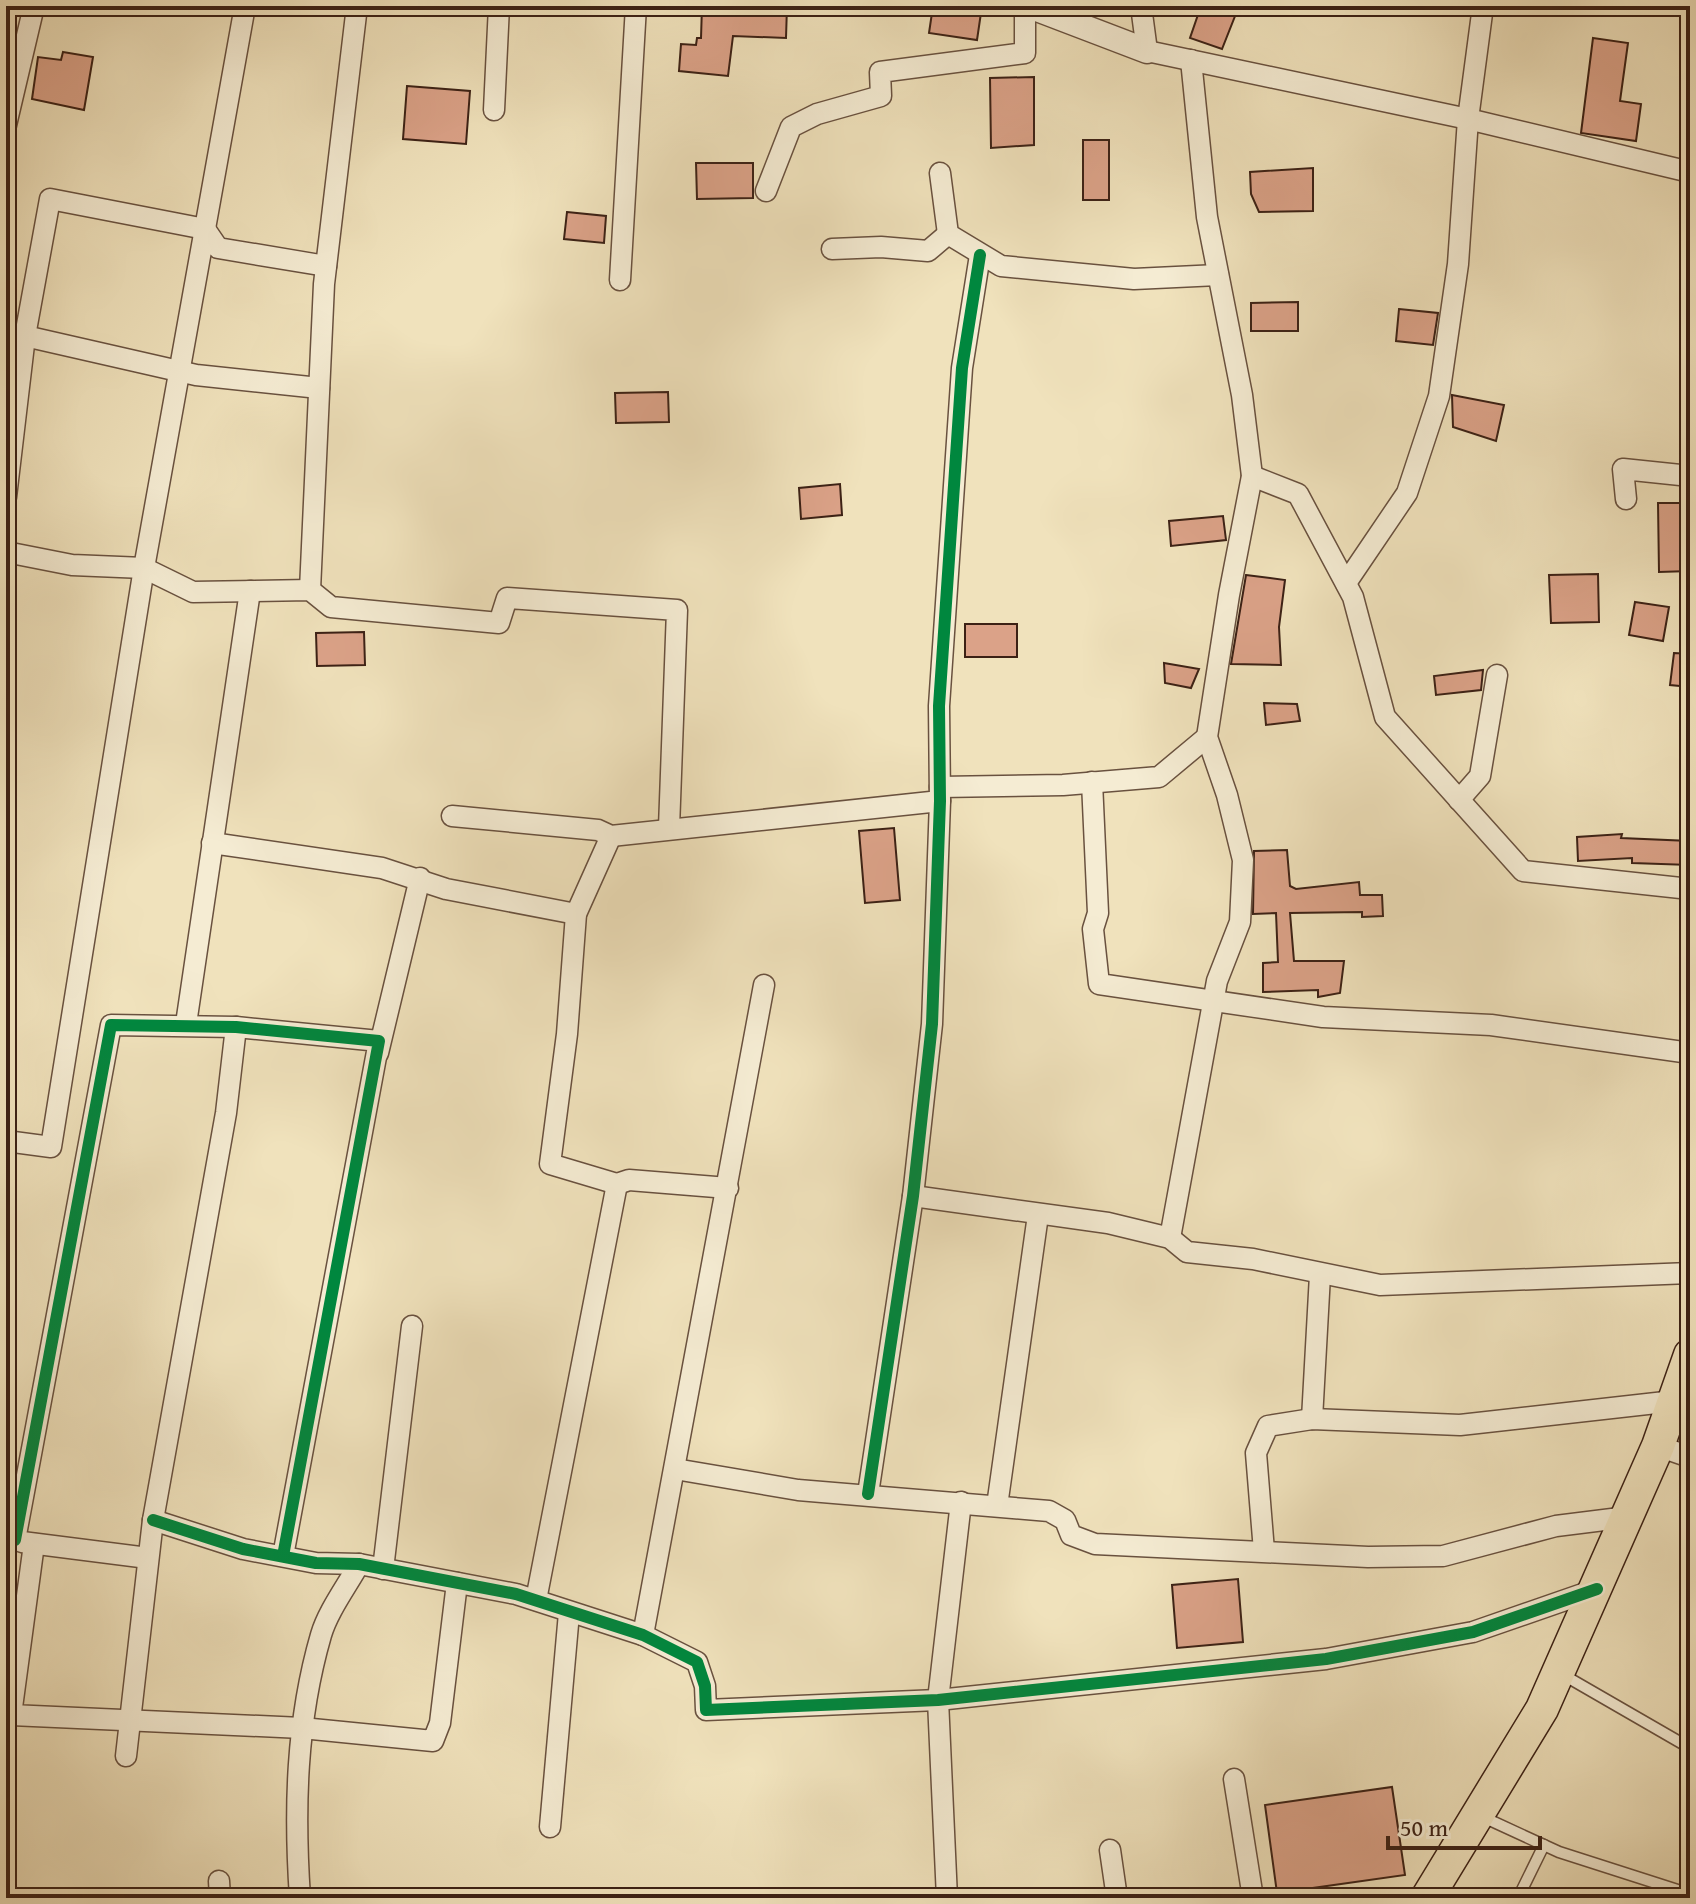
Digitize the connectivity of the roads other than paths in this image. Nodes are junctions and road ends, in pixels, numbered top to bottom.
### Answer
1 (34, 6) edge
2 (245, 6) edge
3 (357, 6) edge
4 (499, 6) edge
5 (636, 6) edge
6 (1027, 6) edge
7 (1141, 6) edge
8 (1483, 6) edge
9 (1147, 51) junction
10 (1191, 60) junction
11 (494, 110) dead end
12 (1468, 119) junction
13 (6, 125) edge
14 (1690, 172) edge
15 (940, 173) dead end
16 (766, 191) dead end
17 (205, 229) junction
18 (948, 234) junction
19 (832, 249) dead end
20 (980, 255) junction
21 (326, 266) junction
22 (1218, 275) junction
23 (620, 280) dead end
24 (25, 336) junction
25 (179, 371) junction
26 (319, 388) junction
27 (1252, 476) junction
28 (1690, 476) edge
29 (6, 497) edge
30 (1626, 499) dead end
31 (6, 552) edge
32 (144, 568) junction
33 (1346, 583) junction
34 (310, 590) junction
35 (250, 591) junction
36 (1497, 675) dead end
37 (1207, 737) junction
38 (1092, 782) junction
39 (940, 794) junction
40 (1459, 800) junction
41 (452, 816) dead end
42 (669, 828) junction
43 (611, 836) junction
44 (212, 843) junction
45 (420, 878) junction
46 (1690, 889) edge
47 (576, 914) junction
48 (764, 985) dead end
49 (1214, 1000) junction
50 (186, 1024) junction
51 (236, 1027) junction
52 (1690, 1053) edge
53 (369, 1095) junction
54 (6, 1141) edge
55 (617, 1184) junction
56 (728, 1188) junction
57 (913, 1196) junction
58 (1038, 1215) junction
59 (1170, 1238) junction
60 (1690, 1273) edge
61 (1320, 1275) junction
62 (412, 1326) dead end
63 (1690, 1355) edge
64 (1674, 1401) junction
65 (1312, 1419) junction
66 (1658, 1446) junction
67 (1690, 1457) edge
68 (675, 1469) junction
69 (868, 1494) junction
70 (961, 1502) junction
71 (997, 1506) junction
72 (1628, 1517) junction
73 (153, 1520) junction
74 (18, 1541) edge
75 (1264, 1551) junction
76 (283, 1556) junction
77 (148, 1558) junction
78 (359, 1564) junction
79 (383, 1569) junction
80 (457, 1583) junction
81 (1597, 1589) junction
82 (536, 1600) junction
83 (569, 1613) junction
84 (643, 1635) junction
85 (1559, 1672) junction
86 (938, 1700) junction
87 (130, 1719) junction
88 (302, 1728) junction
89 (1690, 1748) edge
90 (126, 1756) dead end
91 (1234, 1779) dead end
92 (1478, 1815) junction
93 (550, 1827) dead end
94 (1544, 1845) junction
95 (1110, 1850) dead end
96 (1690, 1894) edge
97 (300, 1898) edge
98 (947, 1898) edge
99 (1117, 1898) edge
100 (1253, 1898) edge
101 (1427, 1898) edge
102 (1518, 1898) edge

1 - 13 street
2 - 17 street
3 - 21 street
4 - 11 street
5 - 23 street
6 - 9 street
6 - 16 street
7 - 9 street
8 - 12 street
9 - 10 street
10 - 12 street
10 - 22 street
12 - 14 street
12 - 33 street
15 - 18 street
17 - 21 street
17 - 24 street
17 - 25 street
18 - 19 street
18 - 20 street
20 - 22 street
20 - 39 street
21 - 26 street
22 - 27 street
24 - 25 street
24 - 29 street
25 - 26 street
25 - 32 street
26 - 34 street
27 - 33 street
27 - 37 street
28 - 30 street
31 - 32 street
32 - 35 street
32 - 54 street
33 - 40 street
34 - 35 street
34 - 42 street
35 - 44 street
36 - 40 street
37 - 38 street
37 - 49 street
38 - 39 street
38 - 49 street
39 - 42 street
39 - 57 street
40 - 46 street
41 - 43 street
42 - 43 street
43 - 47 street
44 - 45 street
44 - 50 street
45 - 47 street
45 - 53 street
47 - 55 street
48 - 56 street
49 - 52 street
49 - 59 street
50 - 51 street
50 - 74 street
51 - 53 street
51 - 73 street
53 - 76 street
55 - 56 street
55 - 82 street
56 - 68 street
57 - 58 street
57 - 69 street
58 - 59 street
58 - 71 street
59 - 61 street
60 - 61 street
61 - 65 street
62 - 79 street
63 - 64 main road
64 - 65 street
64 - 66 main road
65 - 75 street
66 - 67 street
66 - 72 main road
68 - 69 street
68 - 84 street
69 - 70 street
70 - 71 street
70 - 86 street
71 - 75 street
72 - 75 street
72 - 81 main road
73 - 76 street
73 - 77 street
74 - 77 street
74 - 87 street
76 - 78 street
77 - 87 street
78 - 79 street
78 - 88 street
79 - 80 street
80 - 82 street
80 - 88 street
81 - 85 main road
81 - 86 street
82 - 83 street
83 - 84 street
83 - 93 street
84 - 86 street
85 - 89 lane
85 - 92 main road
86 - 98 street
87 - 88 street
87 - 90 street
88 - 97 street
91 - 100 street
92 - 94 lane
92 - 101 main road
94 - 96 lane
94 - 102 lane
95 - 99 street

